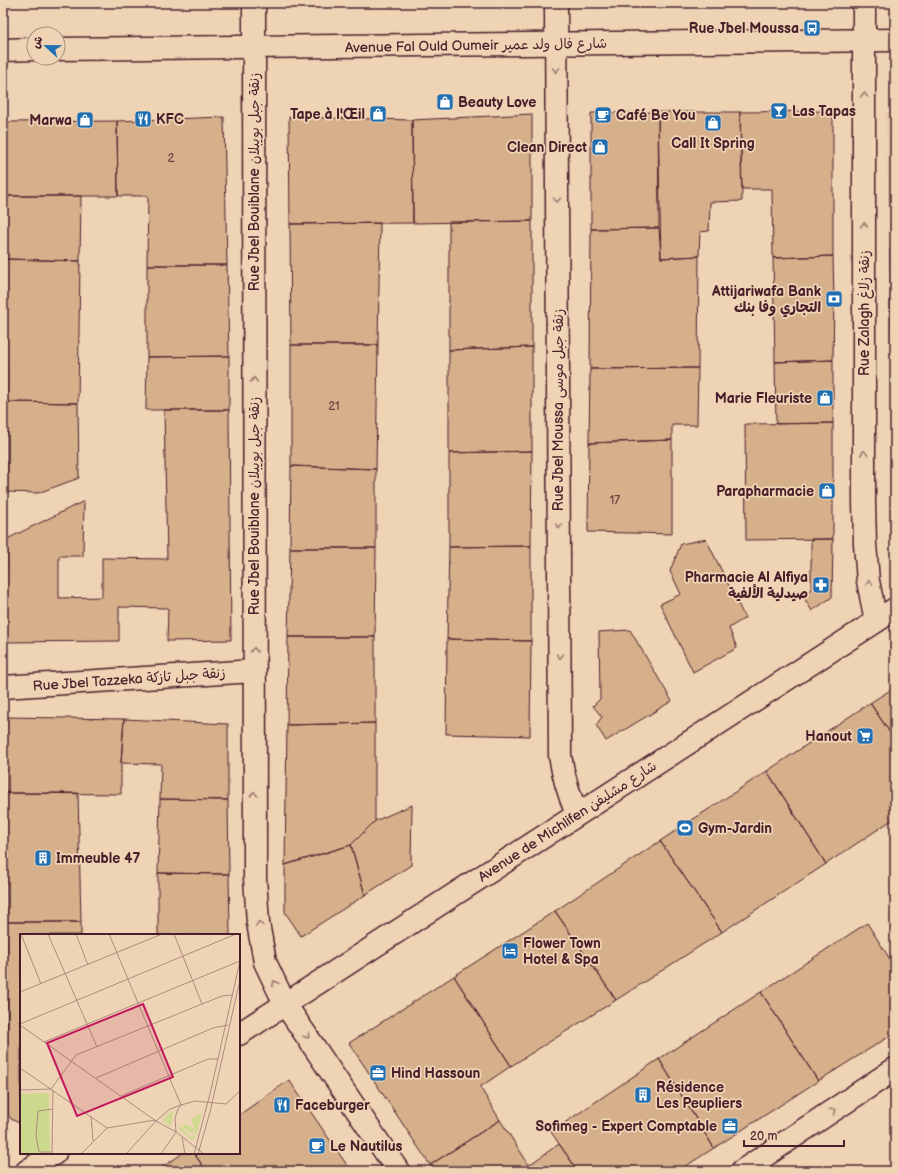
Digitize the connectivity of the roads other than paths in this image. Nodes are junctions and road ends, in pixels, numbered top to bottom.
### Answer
1 (254, 3) edge
2 (556, 3) edge
3 (864, 3) edge
4 (895, 40) edge
5 (864, 41) junction
6 (556, 44) junction
7 (254, 47) junction
8 (26, 49) edge
9 (66, 49) edge
10 (3, 50) edge
11 (895, 609) edge
12 (876, 621) junction
13 (254, 671) junction
14 (3, 687) edge
15 (577, 814) junction
16 (285, 1004) junction
17 (240, 1033) edge
18 (895, 1069) edge
19 (53, 1154) edge
20 (27, 1171) edge
21 (398, 1171) edge
22 (742, 1171) edge

1 - 7 street, Rue Jbel Bouiblane زنقة جبل بويبلان
2 - 6 street, Rue Jbel Moussa زنقة جبل موسى
3 - 5 street, Rue Zalagh زنقة زلاغ
4 - 5 street, Avenue Fal Ould Oumeir شارع فال ولد عمير
5 - 6 street, Avenue Fal Ould Oumeir شارع فال ولد عمير
12 -> 5 street, Rue Zalagh زنقة زلاغ
6 - 7 street, Avenue Fal Ould Oumeir شارع فال ولد عمير
6 -> 15 street, Rue Jbel Moussa زنقة جبل موسى
7 - 9 street, Avenue Fal Ould Oumeir شارع فال ولد عمير
13 -> 7 street, Rue Jbel Bouiblane زنقة جبل بويبلان
8 - 10 street
11 - 12 street, Avenue de Michlifen شارع مشليفن
12 - 15 street, Avenue de Michlifen شارع مشليفن
13 - 14 street, Rue Jbel Tazzeka زنقة جبل تازكة
16 -> 13 street, Rue Jbel Bouiblane زنقة جبل بويبلان
15 - 16 street, Avenue de Michlifen شارع مشليفن
16 - 17 street, Avenue de Michlifen شارع مشليفن
16 -> 21 street, Rue Jbel Bouiblane زنقة جبل بويبلان
22 -> 18 street
19 - 20 street

